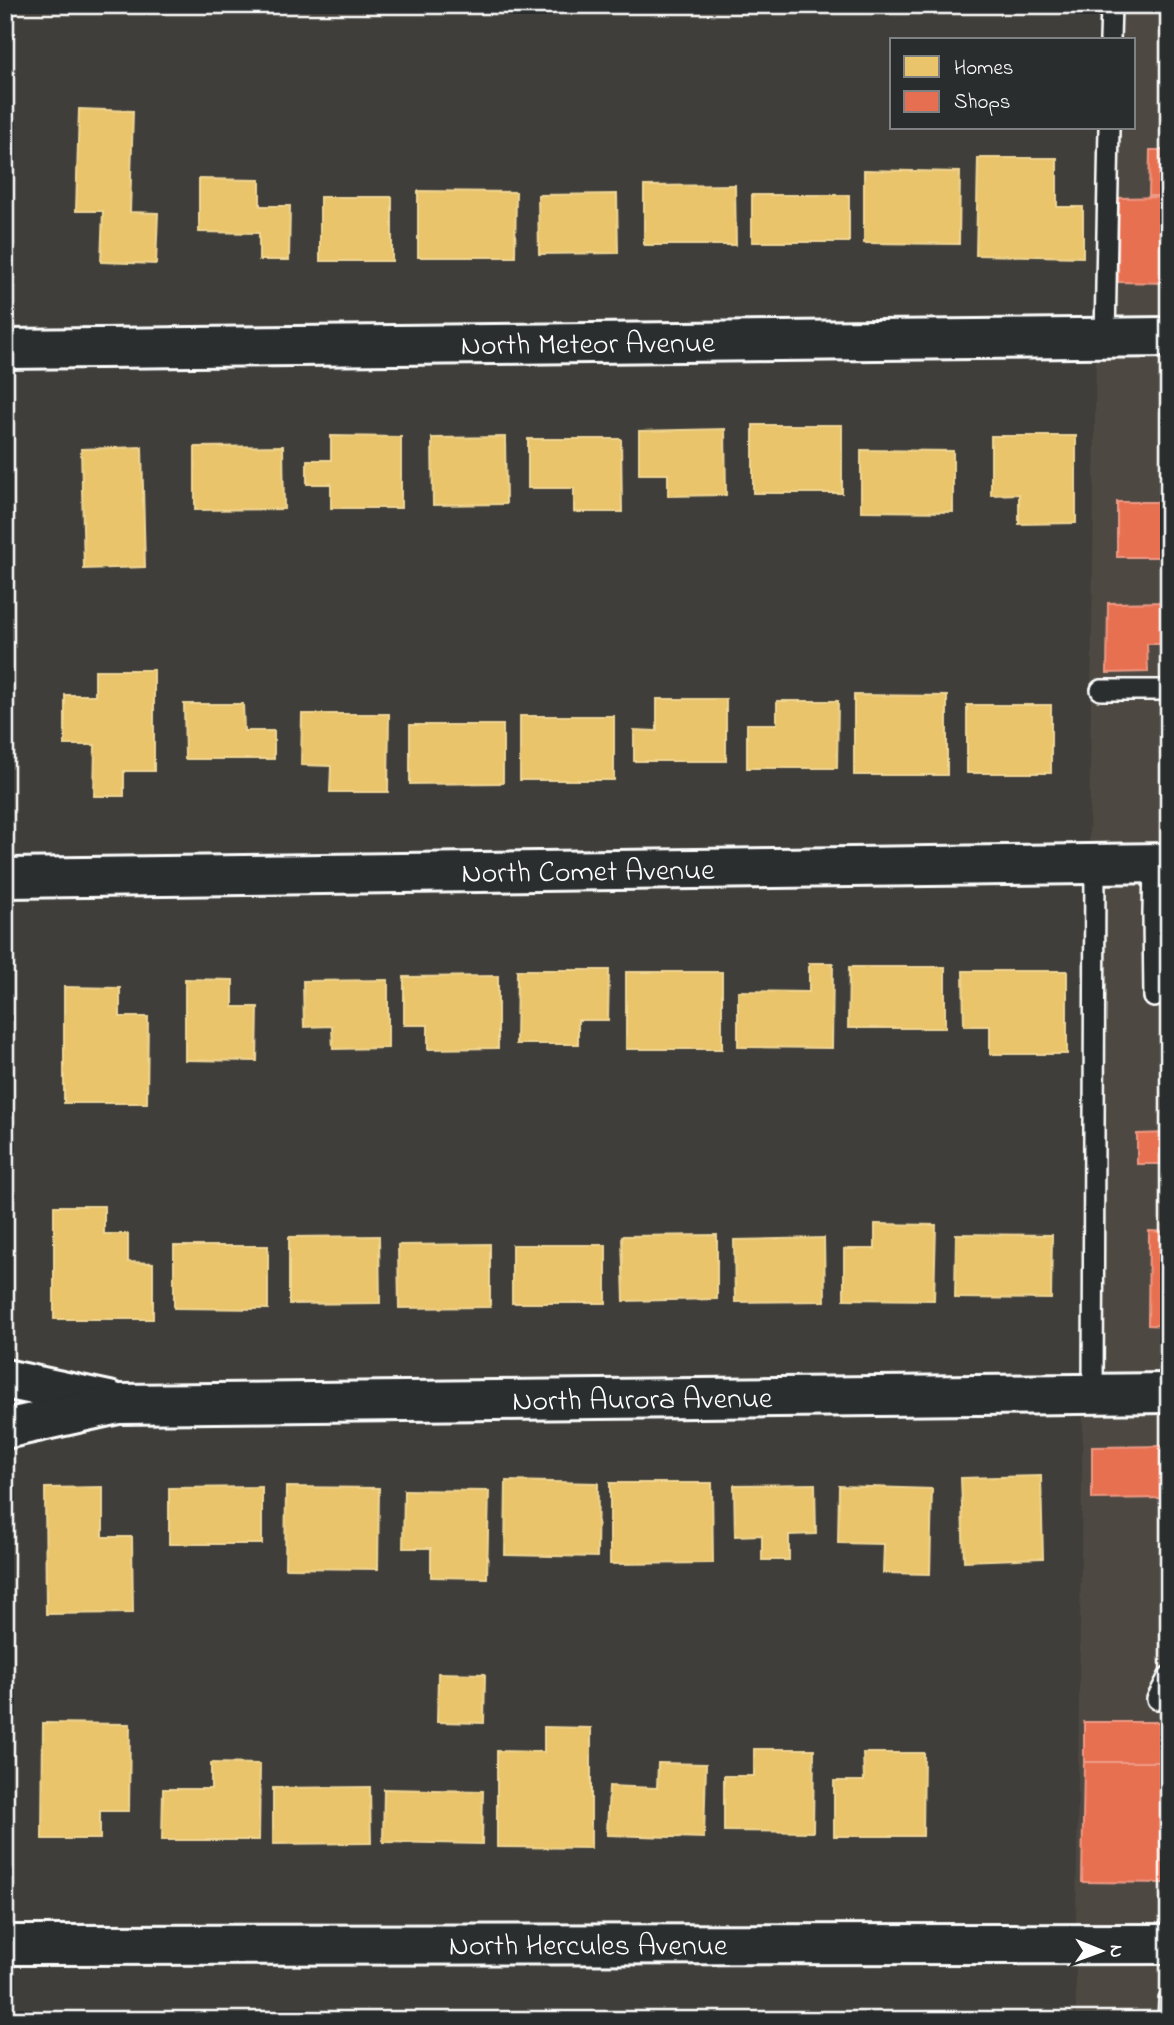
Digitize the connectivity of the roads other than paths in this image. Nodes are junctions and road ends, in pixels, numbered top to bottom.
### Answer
1 (1111, 5) edge
2 (1110, 38) edge
3 (1109, 130) edge
4 (1169, 337) edge
5 (1105, 338) junction
6 (5, 349) edge
7 (1101, 690) dead end
8 (1169, 690) edge
9 (1096, 863) junction
10 (1161, 864) edge
11 (5, 878) edge
12 (1161, 914) edge
13 (1154, 997) dead end
14 (5, 1379) edge
15 (1169, 1393) edge
16 (1093, 1395) junction
17 (118, 1404) junction
18 (5, 1429) edge
19 (1169, 1676) edge
20 (1157, 1699) dead end
21 (1169, 1944) edge
22 (5, 1945) edge
23 (1169, 2000) edge
24 (1168, 2020) edge

1 - 2 lane
3 - 5 lane
4 - 5 street, North Meteor Avenue
5 - 6 street, North Meteor Avenue
7 - 8 lane
9 - 10 street, North Comet Avenue
9 - 11 street, North Comet Avenue
9 - 16 lane
10 - 12 lane
12 - 13 lane
14 - 17 street, North Aurora Avenue
15 - 16 street, North Aurora Avenue
16 - 17 street, North Aurora Avenue
17 - 18 street, North Aurora Avenue
19 - 20 lane
21 - 22 street, North Hercules Avenue
23 - 24 lane

